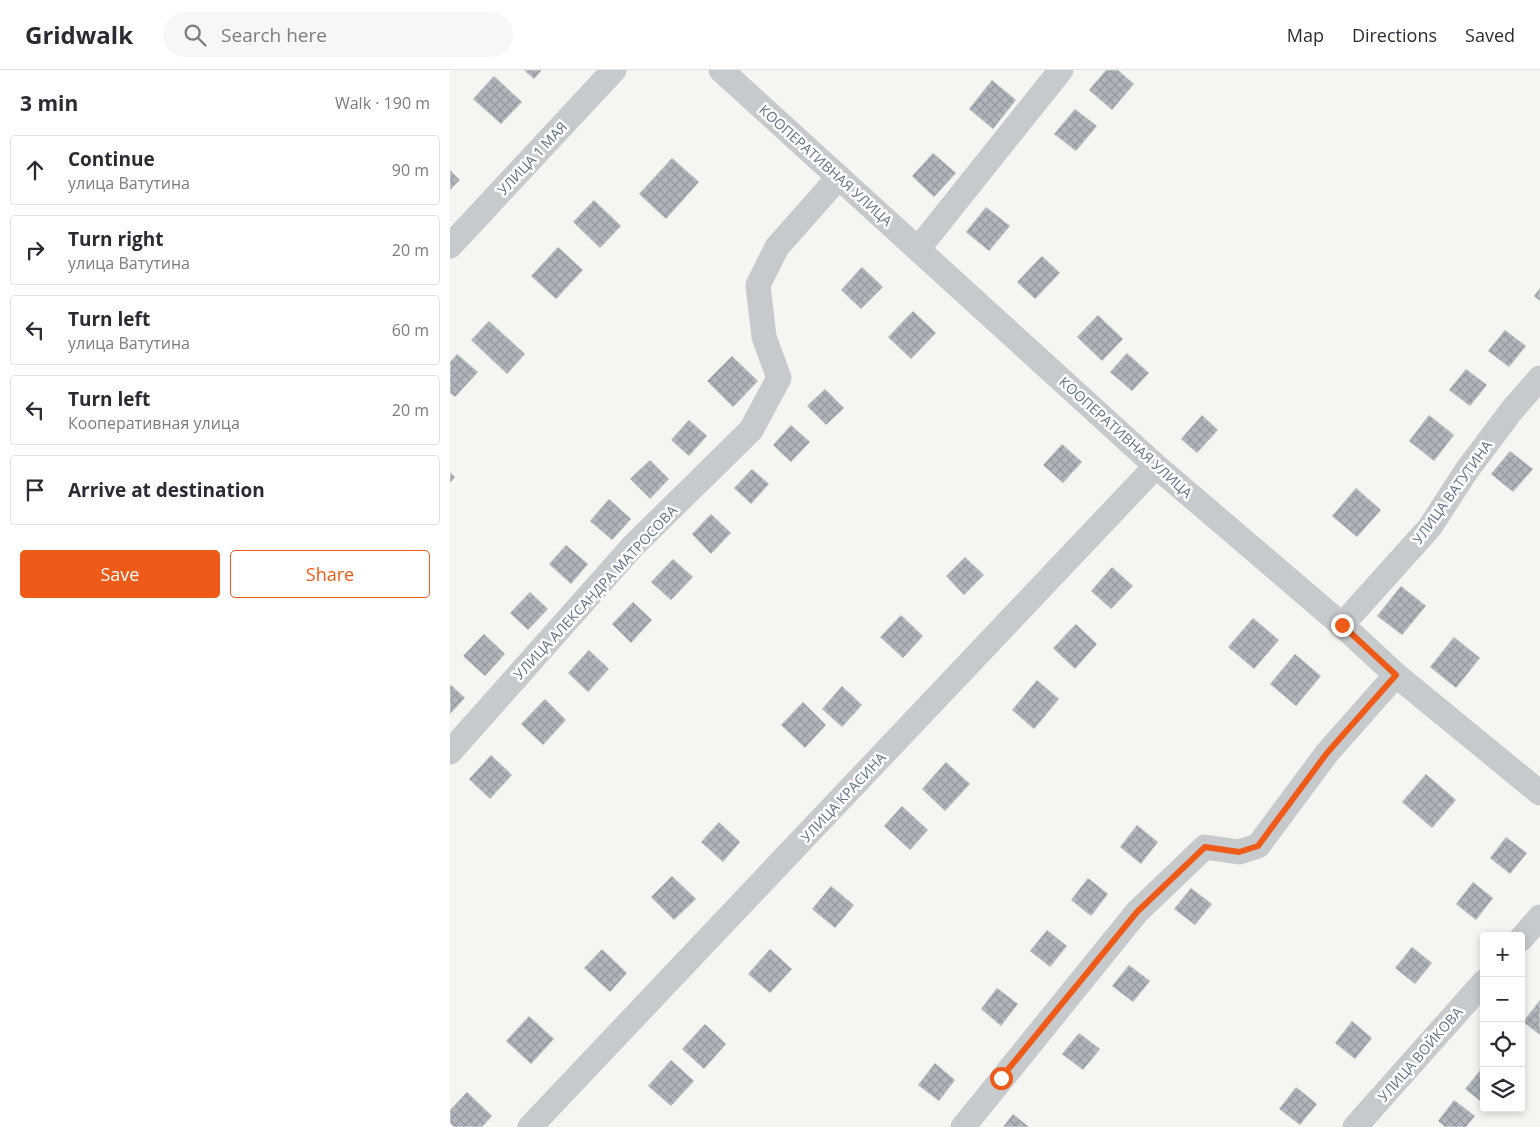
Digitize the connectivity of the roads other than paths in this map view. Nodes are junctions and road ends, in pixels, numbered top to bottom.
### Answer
1 (614, 70) edge
2 (721, 70) edge
3 (1061, 70) edge
4 (839, 177) junction
5 (450, 246) edge
6 (918, 249) junction
7 (1540, 378) edge
8 (1156, 466) junction
9 (1342, 625) junction
10 (1396, 675) junction
11 (450, 752) edge
12 (1540, 793) edge
13 (1540, 917) edge
14 (1525, 934) edge
15 (1480, 986) edge
16 (530, 1127) edge
17 (963, 1127) edge
18 (1355, 1127) edge

1 - 5 street, УЛИЦА 1 МАЯ
2 - 4 street, КООПЕРАТИВНАЯ УЛИЦА
3 - 6 street
4 - 6 street, КООПЕРАТИВНАЯ УЛИЦА
4 - 11 street, УЛИЦА АЛЕКСАНДРА МАТРОСОВА
6 - 8 street, КООПЕРАТИВНАЯ УЛИЦА
7 - 9 street, УЛИЦА ВАТУТИНА
8 - 9 street, КООПЕРАТИВНАЯ УЛИЦА
8 - 16 street, УЛИЦА КРАСИНА
9 - 10 street, КООПЕРАТИВНАЯ УЛИЦА
10 - 12 street, КООПЕРАТИВНАЯ УЛИЦА
10 - 17 street
13 - 14 street
15 - 18 street, УЛИЦА ВОЙКОВА

